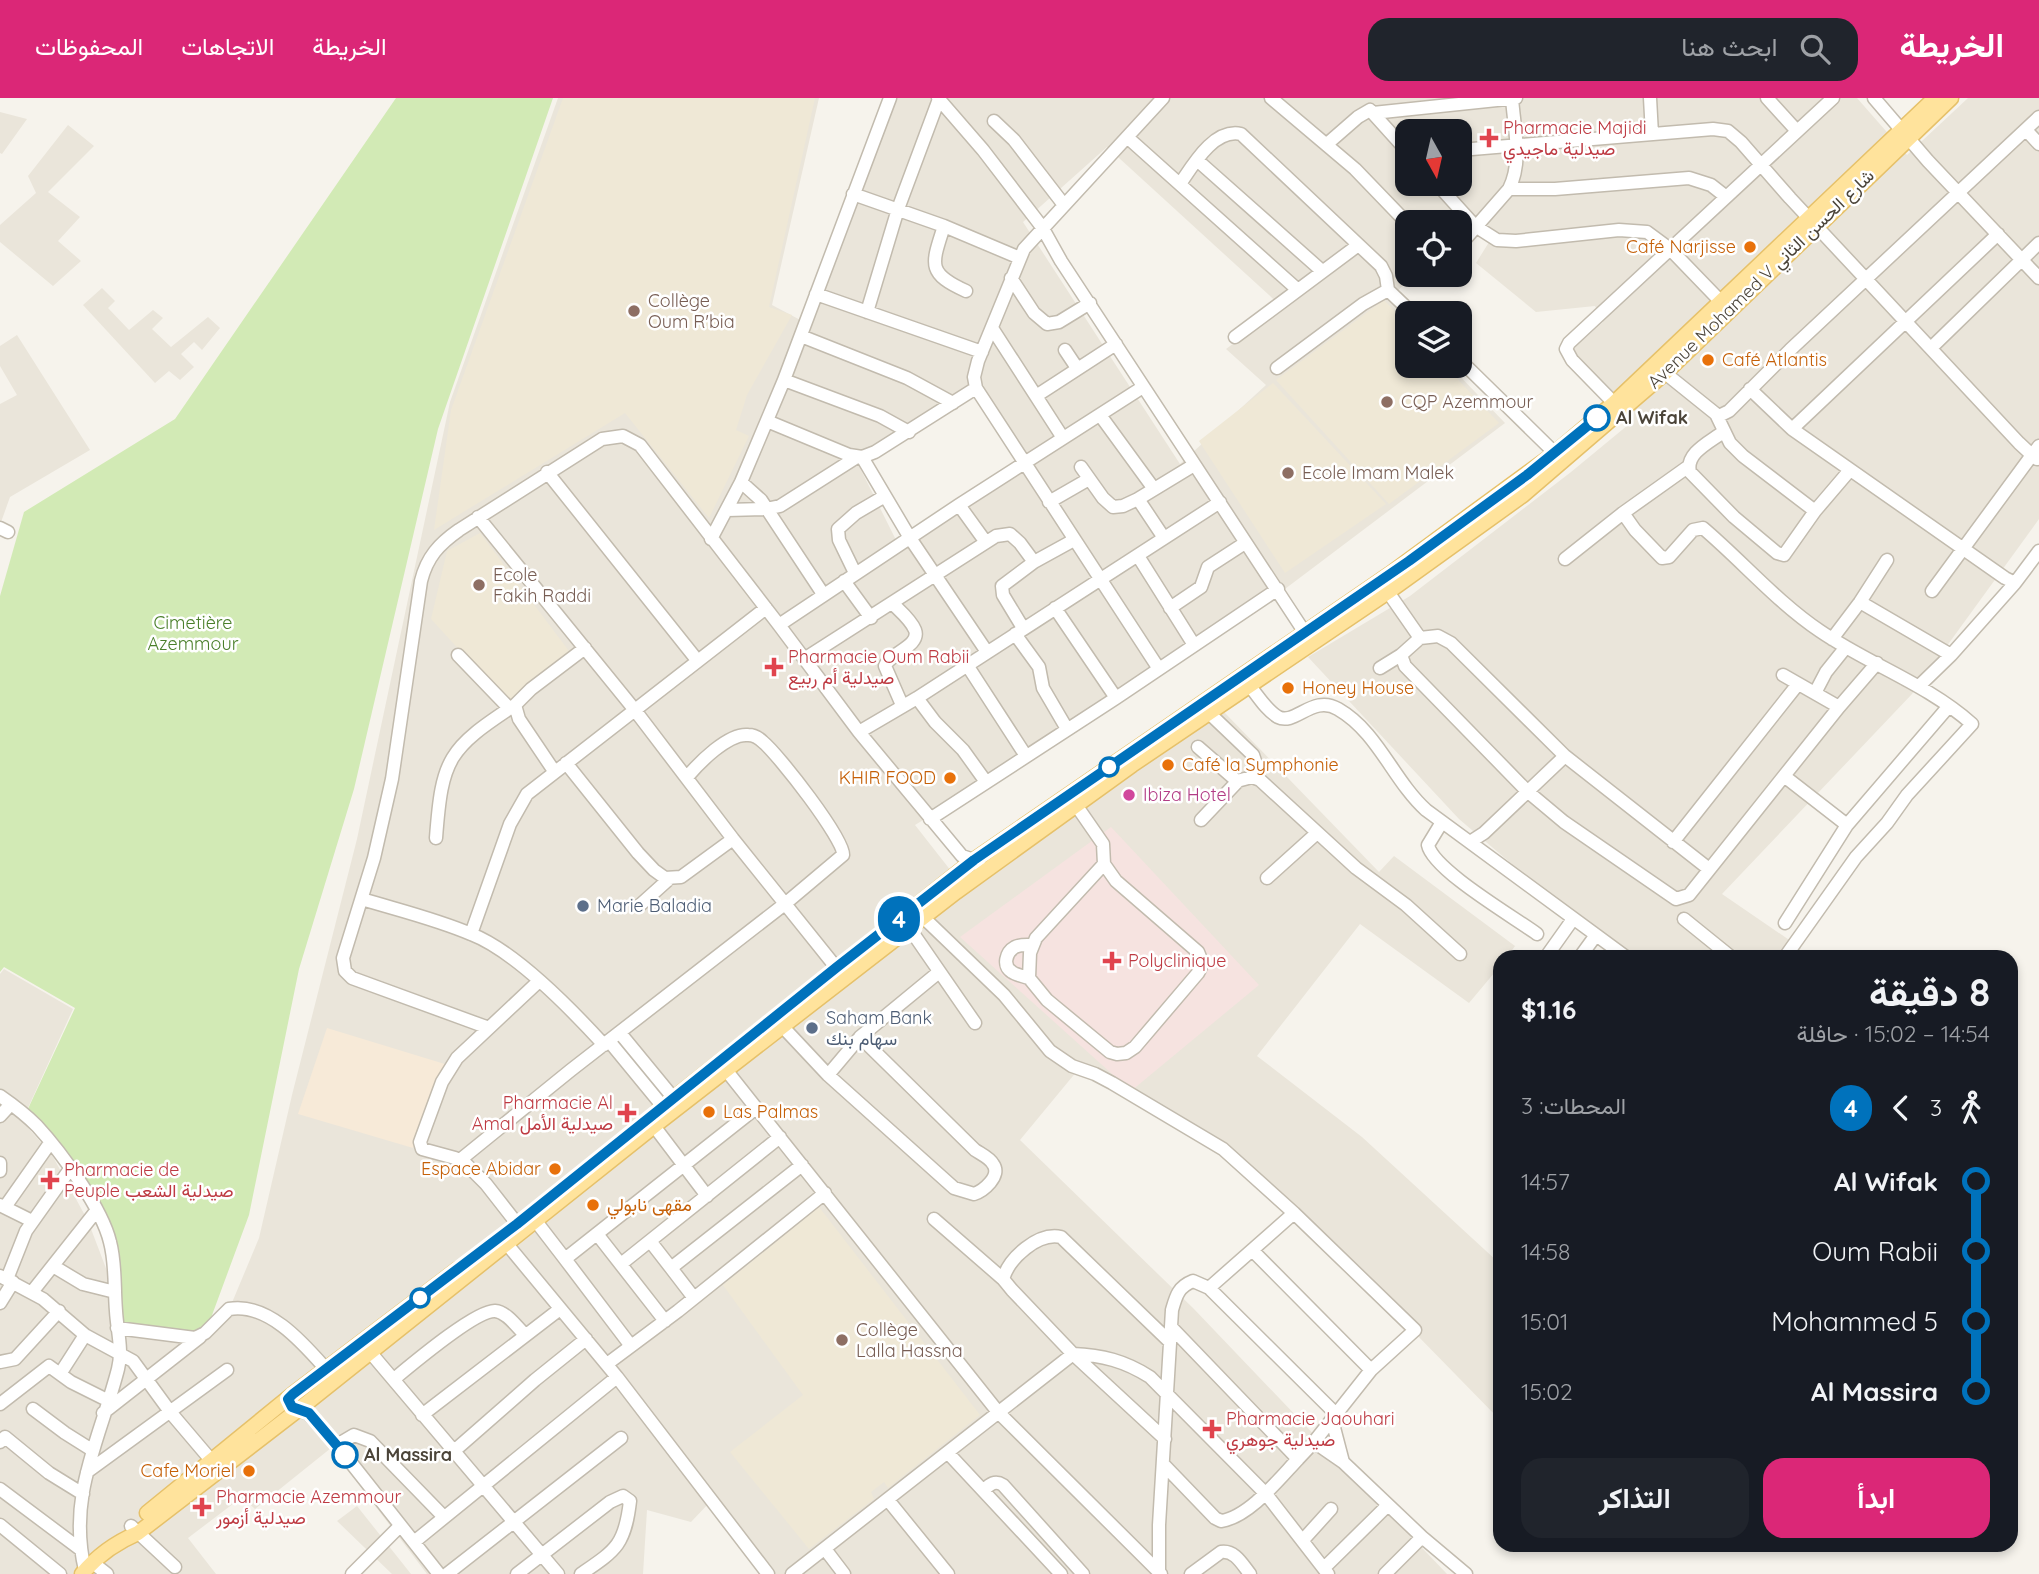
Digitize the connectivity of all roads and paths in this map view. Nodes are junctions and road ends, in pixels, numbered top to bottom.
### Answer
1 (890, 98) edge
2 (939, 98) edge
3 (1163, 98) edge
4 (1270, 98) edge
5 (1513, 98) edge
6 (1650, 98) edge
7 (1767, 98) edge
8 (1833, 98) edge
9 (1874, 98) edge
10 (1935, 98) edge
11 (1951, 98) edge
12 (1417, 102) edge
13 (1371, 107) edge
14 (2039, 117) edge
15 (994, 121) dead end
16 (2026, 130) junction
17 (1797, 131) junction
18 (1652, 134) junction
19 (1905, 134) junction
20 (1395, 136) edge
21 (1127, 137) junction
22 (1327, 144) junction
23 (2039, 144) edge
24 (1516, 146) junction
25 (1472, 149) edge
26 (1197, 160) junction
27 (1760, 164) junction
28 (1180, 184) junction
29 (1509, 189) junction
30 (1958, 191) junction
31 (853, 194) junction
32 (1448, 196) edge
33 (1726, 196) junction
34 (1064, 205) junction
35 (898, 209) junction
36 (1395, 211) edge
37 (1814, 222) junction
38 (944, 226) junction
39 (1475, 226) junction
40 (1042, 227) junction
41 (1472, 230) edge
42 (1998, 234) junction
43 (2039, 243) edge
44 (1357, 246) junction
45 (1670, 249) junction
46 (1020, 258) junction
47 (2022, 260) junction
48 (1322, 271) junction
49 (1010, 278) junction
50 (1866, 278) junction
51 (2039, 278) edge
52 (1298, 290) junction
53 (1388, 290) junction
54 (966, 291) dead end
55 (817, 295) junction
56 (1399, 301) edge
57 (1090, 303) junction
58 (1725, 307) junction
59 (867, 312) junction
60 (1905, 320) junction
61 (992, 328) junction
62 (801, 336) junction
63 (1235, 337) dead end
64 (1116, 344) junction
65 (1931, 347) junction
66 (1065, 350) dead end
67 (982, 352) junction
68 (1077, 368) junction
69 (1277, 368) dead end
70 (1472, 372) edge
71 (1665, 373) junction
72 (784, 380) junction
73 (1143, 387) junction
74 (976, 388) junction
75 (1750, 389) junction
76 (1036, 396) junction
77 (953, 403) junction
78 (1614, 403) junction
79 (1100, 415) junction
80 (1719, 416) junction
81 (767, 421) junction
82 (1792, 429) junction
83 (909, 432) junction
84 (1723, 432) junction
85 (1063, 438) junction
86 (2037, 454) edge
87 (860, 457) junction
88 (1559, 458) junction
89 (1024, 464) junction
90 (1194, 465) junction
91 (1689, 466) junction
92 (1081, 467) dead end
93 (1850, 470) junction
94 (547, 472) junction
95 (1089, 479) junction
96 (741, 482) junction
97 (1154, 489) junction
98 (885, 496) junction
99 (1139, 499) junction
100 (1049, 502) junction
101 (1220, 502) junction
102 (959, 505) junction
103 (766, 509) junction
104 (727, 510) junction
105 (1815, 511) junction
106 (1623, 513) junction
107 (478, 517) junction
108 (909, 538) junction
109 (1164, 538) junction
110 (711, 539) junction
111 (1074, 540) junction
112 (985, 541) junction
113 (1245, 543) junction
114 (1964, 550) junction
115 (2039, 551) edge
116 (1138, 556) junction
117 (1565, 558) dead end
118 (1887, 560) dead end
119 (1034, 562) junction
120 (936, 576) junction
121 (849, 577) junction
122 (1101, 579) junction
123 (2015, 583) junction
124 (1278, 589) junction
125 (1932, 591) dead end
126 (1388, 592) junction
127 (823, 594) junction
128 (1860, 602) junction
129 (894, 604) junction
130 (766, 608) junction
131 (1055, 608) junction
132 (1170, 608) junction
133 (871, 618) junction
134 (779, 625) junction
135 (1019, 631) junction
136 (1308, 637) junction
137 (1420, 638) junction
138 (1832, 639) junction
139 (1194, 645) junction
140 (1846, 647) junction
141 (585, 648) junction
142 (987, 652) junction
143 (458, 655) dead end
144 (1401, 655) junction
145 (1951, 655) junction
146 (804, 659) junction
147 (697, 660) junction
148 (1877, 663) junction
149 (967, 665) junction
150 (1380, 668) dead end
151 (1159, 669) junction
152 (1783, 675) dead end
153 (1798, 684) junction
154 (1249, 685) junction
155 (1919, 687) junction
156 (1815, 693) junction
157 (916, 698) junction
158 (1116, 698) junction
159 (902, 705) junction
160 (1949, 706) junction
161 (512, 707) junction
162 (1839, 707) junction
163 (634, 709) junction
164 (1209, 713) junction
165 (1067, 729) junction
166 (859, 732) junction
167 (1198, 747) dead end
168 (1026, 756) junction
169 (1564, 756) junction
170 (566, 763) junction
171 (554, 772) junction
172 (1784, 776) junction
173 (687, 777) junction
174 (1252, 777) junction
175 (1238, 781) junction
176 (986, 782) junction
177 (1527, 791) junction
178 (1077, 799) junction
179 (930, 819) junction
180 (1201, 820) dead end
181 (1442, 822) junction
182 (1847, 825) junction
183 (1317, 833) junction
184 (436, 838) dead end
185 (733, 839) junction
186 (1469, 842) junction
187 (1673, 842) junction
188 (967, 862) junction
189 (1104, 864) junction
190 (1709, 869) junction
191 (979, 876) junction
192 (1267, 878) dead end
193 (670, 879) junction
194 (362, 899) junction
195 (786, 903) junction
196 (639, 906) dead end
197 (924, 918) junction
198 (1573, 919) junction
199 (1684, 919) dead end
200 (1785, 923) dead end
201 (910, 929) junction
202 (471, 934) junction
203 (1537, 934) dead end
204 (1596, 935) junction
205 (1033, 945) junction
206 (1551, 950) edge
207 (1585, 950) edge
208 (1616, 950) edge
209 (1722, 950) edge
210 (1790, 950) edge
211 (1460, 954) dead end
212 (939, 972) junction
213 (841, 973) junction
214 (1029, 978) junction
215 (538, 982) junction
216 (975, 1023) dead end
217 (782, 1026) junction
218 (489, 1028) junction
219 (860, 1037) junction
220 (611, 1040) junction
221 (726, 1070) junction
222 (828, 1075) junction
223 (0, 1096) edge
224 (11, 1104) junction
225 (671, 1106) junction
226 (756, 1108) junction
227 (0, 1116) edge
228 (654, 1126) junction
229 (780, 1137) junction
230 (50, 1143) junction
231 (460, 1160) junction
232 (0, 1163) edge
233 (684, 1165) junction
234 (802, 1165) junction
235 (70, 1169) junction
236 (0, 1171) edge
237 (825, 1193) junction
238 (707, 1196) junction
239 (3, 1206) edge
240 (97, 1210) junction
241 (1294, 1213) junction
242 (934, 1219) dead end
243 (535, 1220) junction
244 (32, 1221) junction
245 (520, 1227) junction
246 (597, 1234) junction
247 (503, 1240) junction
248 (650, 1241) junction
249 (1252, 1250) junction
250 (565, 1259) junction
251 (621, 1264) junction
252 (53, 1266) junction
253 (671, 1268) junction
254 (6, 1279) edge
255 (1003, 1279) junction
256 (1209, 1288) junction
257 (32, 1292) junction
258 (114, 1292) junction
259 (694, 1298) junction
260 (0, 1303) edge
261 (560, 1309) junction
262 (59, 1311) junction
263 (665, 1321) junction
264 (1171, 1327) junction
265 (117, 1328) junction
266 (85, 1335) junction
267 (525, 1335) junction
268 (200, 1337) junction
269 (586, 1339) junction
270 (1170, 1342) junction
271 (631, 1346) junction
272 (370, 1352) junction
273 (120, 1353) junction
274 (1073, 1354) junction
275 (0, 1362) edge
276 (607, 1364) junction
277 (326, 1369) junction
278 (227, 1370) dead end
279 (1371, 1370) junction
280 (60, 1374) junction
281 (617, 1377) junction
282 (148, 1379) junction
283 (394, 1379) junction
284 (1168, 1397) junction
285 (107, 1399) junction
286 (300, 1402) junction
287 (0, 1404) edge
288 (33, 1409) dead end
289 (998, 1412) junction
290 (103, 1413) junction
291 (171, 1413) junction
292 (422, 1415) junction
293 (1334, 1417) junction
294 (2, 1438) edge
295 (621, 1438) dead end
296 (1165, 1438) junction
297 (1314, 1442) junction
298 (337, 1445) junction
299 (92, 1450) junction
300 (454, 1451) junction
301 (948, 1453) junction
302 (1298, 1459) junction
303 (1343, 1462) junction
304 (1163, 1464) junction
305 (215, 1465) junction
306 (87, 1472) junction
307 (485, 1486) junction
308 (0, 1489) edge
309 (984, 1490) junction
310 (83, 1494) junction
311 (1266, 1494) junction
312 (888, 1500) junction
313 (1388, 1505) junction
314 (1331, 1509) dead end
315 (444, 1517) junction
316 (514, 1522) junction
317 (0, 1525) edge
318 (400, 1526) junction
319 (131, 1532) junction
320 (1422, 1537) junction
321 (1303, 1540) junction
322 (1054, 1541) junction
323 (414, 1542) junction
324 (80, 1549) junction
325 (825, 1549) junction
326 (1041, 1552) junction
327 (542, 1555) junction
328 (175, 1567) dead end
329 (87, 1569) edge
330 (1326, 1571) edge
331 (1160, 1573) edge
332 (60, 1574) edge
333 (107, 1574) edge
334 (352, 1574) edge
335 (439, 1574) edge
336 (447, 1574) edge
337 (517, 1574) edge
338 (558, 1574) edge
339 (582, 1574) edge
340 (768, 1574) edge
341 (792, 1574) edge
342 (844, 1574) edge
343 (948, 1574) edge
344 (1062, 1574) edge
345 (1083, 1574) edge
346 (1191, 1574) edge
347 (1250, 1574) edge
348 (1385, 1574) edge
349 (1466, 1574) edge

1 - 31 street
2 - 35 street
2 - 40 street
3 - 21 street
4 - 22 street
5 - 12 street
5 - 24 street
6 - 18 street
7 - 17 street
8 - 17 street
9 - 19 street
10 - 19 main road, Avenue Mohamed V شارع الحسن الثاني
11 - 19 main road, Avenue Mohamed V شارع الحسن الثاني
12 - 13 street
13 - 20 street
13 - 22 street
14 - 16 street
15 - 34 street
16 - 23 street
16 - 30 street
17 - 27 street
18 - 24 street
18 - 27 street
19 - 30 street
19 - 37 main road, Avenue Mohamed V شارع الحسن الثاني
21 - 28 street
21 - 34 street
22 - 36 street
24 - 25 street
24 - 29 street
26 - 28 street
26 - 44 street
26 - 48 street
27 - 33 street
27 - 37 street
28 - 52 street
29 - 33 street
29 - 39 street
30 - 42 street
30 - 50 street
31 - 35 street
31 - 55 street
32 - 39 street
33 - 45 street
34 - 40 street
35 - 38 street
35 - 59 street
37 - 50 street
37 - 58 main road, Avenue Mohamed V شارع الحسن الثاني
38 - 46 street
38 - 54 street
39 - 41 street
39 - 45 street
40 - 46 street
40 - 57 street
42 - 47 street
42 - 60 street
43 - 47 street
44 - 48 street
44 - 53 street
45 - 58 street
45 - 78 street
46 - 49 street
47 - 51 street
47 - 65 street
48 - 52 street
49 - 57 street
49 - 61 street
50 - 60 street
50 - 75 street
52 - 63 street
53 - 56 street
53 - 69 street
55 - 59 street
55 - 62 street
57 - 64 street
58 - 71 main road, Avenue Mohamed V شارع الحسن الثاني
58 - 78 main road, Avenue Mohamed V شارع الحسن الثاني
59 - 67 street
60 - 65 street
60 - 82 street
61 - 67 street
61 - 76 street
62 - 72 street
62 - 77 street
64 - 68 street
64 - 73 street
65 - 86 street
66 - 68 street
67 - 74 street
68 - 76 street
70 - 88 street
71 - 80 street
71 - 88 main road, Avenue Mohamed V شارع الحسن الثاني
72 - 81 street
72 - 83 street
73 - 79 street
73 - 90 street
74 - 77 street
74 - 89 street
75 - 80 street
75 - 82 street
76 - 85 street
77 - 83 street
78 - 88 main road, Avenue Mohamed V شارع الحسن الثاني
79 - 85 street
79 - 97 street
80 - 84 street
81 - 87 street
81 - 96 street
82 - 93 street
83 - 87 street
84 - 91 street
84 - 105 street
85 - 89 street
86 - 114 street
87 - 98 street
87 - 103 street
88 - 126 main road, Avenue Mohamed V شارع الحسن الثاني
88 - 136 main road, Avenue Mohamed V شارع الحسن الثاني
89 - 100 street
89 - 102 street
90 - 97 street
90 - 101 street
91 - 105 street
91 - 106 street
92 - 95 street
93 - 105 street
93 - 114 street
94 - 107 street
94 - 110 street
94 - 147 street
95 - 99 street
95 - 100 street
96 - 103 street
96 - 104 street
97 - 99 street
98 - 108 street
98 - 121 street
99 - 109 street
100 - 111 street
101 - 109 street
101 - 113 street
102 - 108 street
102 - 112 street
103 - 104 street
103 - 127 street
104 - 110 street
106 - 117 street
106 - 138 street
107 - 141 street
107 - 194 street
108 - 120 street
108 - 121 street
109 - 116 street
110 - 130 street
111 - 119 street
111 - 122 street
112 - 119 street
112 - 120 street
113 - 124 street
113 - 132 street
114 - 123 street
114 - 125 street
115 - 123 street
116 - 122 street
116 - 132 street
118 - 128 street
119 - 135 street
120 - 129 street
120 - 142 street
121 - 127 street
121 - 133 street
122 - 131 street
122 - 151 street
123 - 145 street
124 - 136 street
124 - 139 street
126 - 136 main road, Avenue Mohamed V شارع الحسن الثاني
126 - 137 street
127 - 134 street
128 - 138 street
128 - 145 street
129 - 133 street
129 - 159 street
130 - 134 street
130 - 147 street
131 - 135 street
131 - 158 street
132 - 139 street
133 - 146 street
134 - 146 street
135 - 142 street
135 - 165 street
136 - 154 main road, Avenue Mohamed V شارع الحسن الثاني
136 - 178 main road, Avenue Mohamed V شارع الحسن الثاني
137 - 144 street
137 - 169 street
138 - 140 street
139 - 151 street
140 - 148 street
140 - 156 street
141 - 161 street
141 - 163 street
142 - 149 street
143 - 161 street
144 - 150 street
144 - 177 street
145 - 155 street
146 - 166 street
147 - 163 street
148 - 155 street
148 - 162 street
149 - 157 street
149 - 168 street
151 - 158 street
152 - 153 street
153 - 156 street
153 - 187 street
154 - 164 main road, Avenue Mohamed V شارع الحسن الثاني
154 - 181 street
155 - 160 street
156 - 162 street
157 - 159 street
157 - 176 street
158 - 165 street
159 - 166 street
160 - 182 street
160 - 210 street
161 - 171 street
161 - 184 street
162 - 172 street
163 - 170 street
163 - 173 street
164 - 174 street
164 - 178 main road, Avenue Mohamed V شارع الحسن الثاني
165 - 168 street
166 - 179 street
167 - 175 street
168 - 176 street
169 - 177 street
169 - 187 street
170 - 171 street
170 - 193 street
171 - 202 street
172 - 182 street
172 - 190 street
173 - 185 street
173 - 195 street
174 - 175 street
174 - 183 street
175 - 180 street
176 - 179 street
177 - 186 street
177 - 190 street
178 - 188 main road, Avenue Mohamed V شارع الحسن الثاني
178 - 189 street
178 - 191 main road, Avenue Mohamed V شارع الحسن الثاني
179 - 188 street
181 - 186 street
181 - 203 street
182 - 200 street
183 - 192 street
183 - 211 street
185 - 193 street
185 - 195 street
186 - 198 street
187 - 190 street
188 - 191 street
188 - 213 main road, Avenue Mohamed V شارع الحسن الثاني
189 - 205 street
189 - 214 street
191 - 197 main road, Avenue Mohamed V شارع الحسن الثاني
193 - 196 street
194 - 202 street
194 - 218 street
195 - 213 street
195 - 220 street
197 - 201 main road, Avenue Mohamed V شارع الحسن الثاني
197 - 241 street
198 - 204 street
198 - 206 street
199 - 209 street
201 - 212 street
201 - 213 main road, Avenue Mohamed V شارع الحسن الثاني
202 - 215 street
204 - 207 street
204 - 208 street
205 - 214 street
205 - 214 street
212 - 216 street
212 - 219 street
213 - 217 main road, Avenue Mohamed V شارع الحسن الثاني
213 - 225 main road, Avenue Mohamed V شارع الحسن الثاني
215 - 218 street
215 - 220 street
217 - 221 main road, Avenue Mohamed V شارع الحسن الثاني
217 - 222 street
218 - 231 street
219 - 222 street
219 - 222 street
220 - 225 street
220 - 231 street
221 - 225 main road, Avenue Mohamed V شارع الحسن الثاني
221 - 226 street
223 - 224 street
224 - 227 street
224 - 230 street
225 - 228 main road, Avenue Mohamed V شارع الحسن الثاني
225 - 245 main road, Avenue Mohamed V شارع الحسن الثاني
226 - 229 street
226 - 233 street
228 - 233 street
228 - 243 main road, Avenue Mohamed V شارع الحسن الثاني
229 - 234 street
229 - 238 street
230 - 235 street
230 - 239 street
231 - 245 street
232 - 236 street
233 - 238 street
233 - 246 street
234 - 237 street
234 - 253 street
235 - 240 street
235 - 244 street
237 - 259 street
237 - 289 street
238 - 248 street
239 - 244 street
240 - 252 street
240 - 258 street
241 - 249 street
241 - 279 street
242 - 255 street
243 - 245 main road, Avenue Mohamed V شارع الحسن الثاني
243 - 250 street
244 - 254 street
245 - 247 main road, Avenue Mohamed V شارع الحسن الثاني
246 - 250 street
246 - 251 street
247 - 261 street
247 - 272 main road, Avenue Mohamed V شارع الحسن الثاني
247 - 277 main road, Avenue Mohamed V شارع الحسن الثاني
248 - 251 street
248 - 253 street
249 - 256 street
249 - 279 street
250 - 271 street
251 - 263 street
252 - 257 street
252 - 258 street
253 - 259 street
254 - 257 street
254 - 260 street
255 - 270 street
255 - 274 street
256 - 264 street
256 - 293 street
257 - 262 street
258 - 265 street
259 - 263 street
261 - 267 street
261 - 269 street
262 - 266 street
262 - 275 street
263 - 271 street
264 - 270 street
264 - 302 street
265 - 268 street
265 - 273 street
266 - 273 street
266 - 280 street
267 - 283 street
267 - 292 street
268 - 277 street
268 - 282 street
269 - 276 street
269 - 300 street
270 - 284 street
271 - 276 street
272 - 283 street
272 - 286 main road, Avenue Mohamed V شارع الحسن الثاني
273 - 282 street
273 - 285 street
274 - 284 street
274 - 289 street
274 - 296 street
276 - 281 street
277 - 286 main road, Avenue Mohamed V شارع الحسن الثاني
278 - 291 street
279 - 293 street
280 - 285 street
280 - 287 street
281 - 307 street
281 - 340 street
282 - 290 street
282 - 291 street
283 - 292 street
284 - 296 street
284 - 311 street
285 - 290 street
286 - 298 street
286 - 305 main road, Avenue Mohamed V شارع الحسن الثاني
288 - 299 street
289 - 301 street
289 - 331 street
290 - 299 street
291 - 305 street
291 - 306 street
292 - 300 street
293 - 297 street
293 - 303 street
294 - 310 street
295 - 316 street
296 - 304 street
297 - 302 street
297 - 303 street
298 - 315 street
298 - 318 street
299 - 306 street
300 - 307 street
301 - 309 street
301 - 312 street
302 - 311 street
303 - 313 street
304 - 311 street
304 - 331 street
305 - 319 main road, Avenue Mohamed V شارع الحسن الثاني
306 - 310 street
307 - 315 street
307 - 316 street
308 - 324 street
309 - 322 street
309 - 326 street
310 - 324 street
311 - 321 street
312 - 325 street
312 - 343 street
313 - 320 street
313 - 330 street
314 - 321 street
315 - 323 street
316 - 327 street
316 - 336 street
317 - 332 street
318 - 323 street
318 - 334 street
319 - 328 street
319 - 329 main road, Avenue Mohamed V شارع الحسن الثاني
320 - 348 street
320 - 349 street
321 - 330 street
322 - 326 street
322 - 345 street
323 - 335 street
324 - 329 street
325 - 341 street
325 - 342 street
326 - 344 street
327 - 337 street
327 - 338 street
327 - 339 street
329 - 333 street
346 - 347 street

